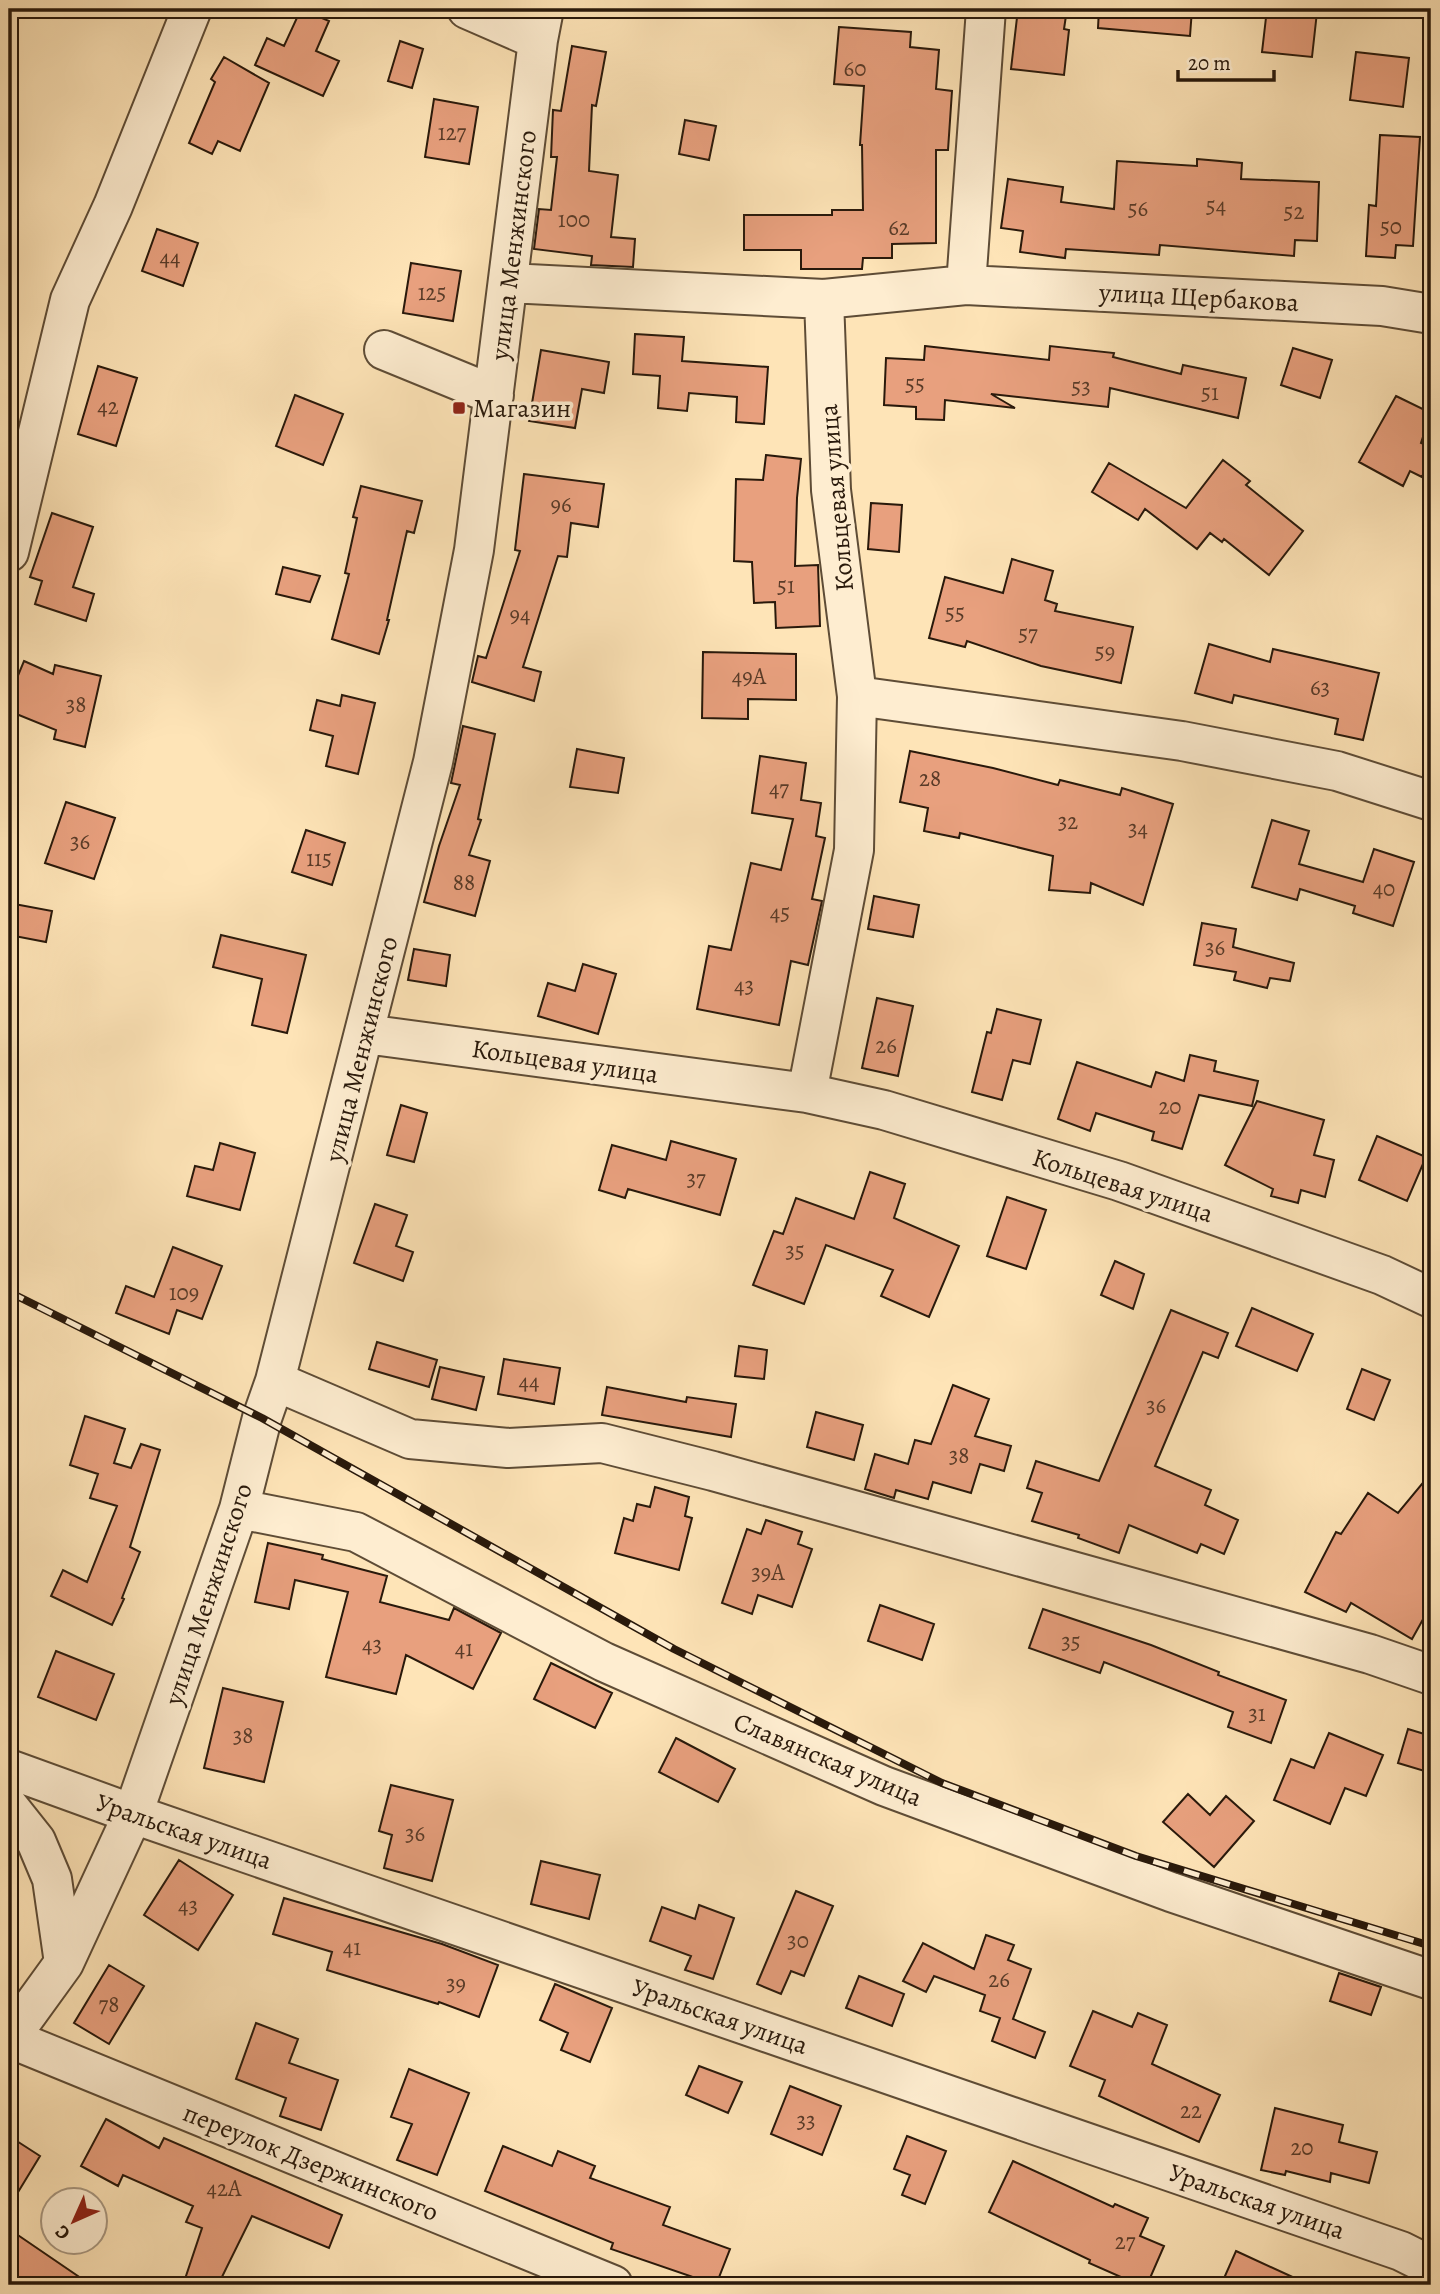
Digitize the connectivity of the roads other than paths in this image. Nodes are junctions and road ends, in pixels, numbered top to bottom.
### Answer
1 (192, 9) edge
2 (467, 9) edge
3 (986, 9) edge
4 (541, 25) edge
5 (509, 283) junction
6 (966, 285) junction
7 (824, 299) junction
8 (1431, 314) edge
9 (384, 350) dead end
10 (494, 395) junction
11 (9, 552) edge
12 (857, 696) junction
13 (1431, 801) edge
14 (365, 1034) junction
15 (807, 1093) junction
16 (1431, 1298) edge
17 (275, 1381) junction
18 (239, 1509) junction
19 (1431, 1675) edge
20 (9, 1769) edge
21 (9, 1807) edge
22 (133, 1814) junction
23 (64, 1963) junction
24 (1431, 1980) edge
25 (9, 2039) edge
26 (1431, 2266) edge
27 (613, 2285) edge

1 - 11 street
2 - 4 street
3 - 6 street
4 - 5 street, улица Менжинского
5 - 7 street, улица Щербакова
5 - 10 street, улица Менжинского
6 - 7 street, улица Щербакова
6 - 8 street, улица Щербакова
7 - 12 street, Кольцевая улица
9 - 10 street
10 - 14 street, улица Менжинского
12 - 13 street
12 - 15 street, Кольцевая улица
14 - 15 street, Кольцевая улица
14 - 17 street, улица Менжинского
15 - 16 street, Кольцевая улица
17 - 18 street, улица Менжинского
17 - 19 street
18 - 22 street, улица Менжинского
18 - 24 street, Славянская улица
20 - 22 street, Уральская улица
21 - 23 street
22 - 23 street, улица Менжинского
22 - 26 street, Уральская улица
23 - 25 street, улица Менжинского
25 - 27 street, переулок Дзержинского

